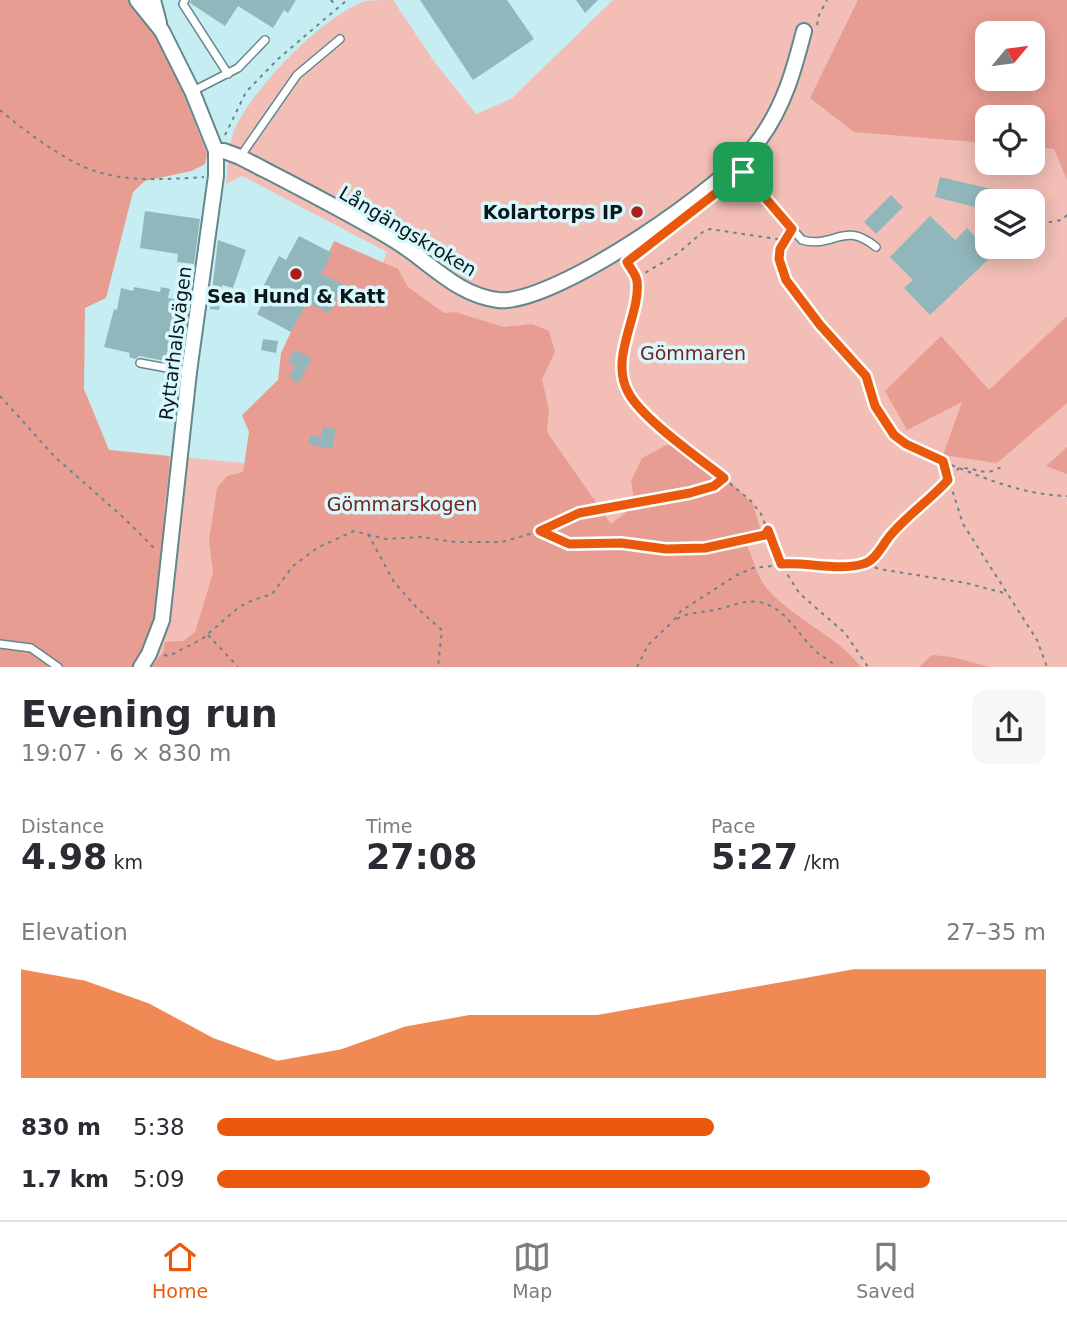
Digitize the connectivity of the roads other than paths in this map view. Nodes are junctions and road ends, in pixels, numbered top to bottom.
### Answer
1 (138, 0) edge
2 (153, 0) edge
3 (185, 0) edge
4 (162, 31) junction
5 (804, 31) road end
6 (340, 39) dead end
7 (265, 40) dead end
8 (228, 74) junction
9 (192, 91) junction
10 (216, 151) junction
11 (240, 157) junction
12 (735, 164) junction
13 (876, 247) dead end
14 (140, 363) dead end
15 (189, 372) junction
16 (0, 644) edge
17 (58, 667) edge
18 (141, 667) edge

1 - 4 street, Ryttarhalsvägen
2 - 4 street, Ryttarhalsvägen
3 - 8 lane
4 - 9 street, Ryttarhalsvägen
5 - 12 street, Långängskroken
6 - 11 lane
7 - 8 lane
8 - 9 lane
9 - 10 street, Ryttarhalsvägen
10 - 11 street, Långängskroken
10 - 15 street, Ryttarhalsvägen
11 - 12 street, Långängskroken
12 - 13 lane
14 - 15 lane
15 - 18 street, Ryttarhalsvägen
16 - 17 lane

